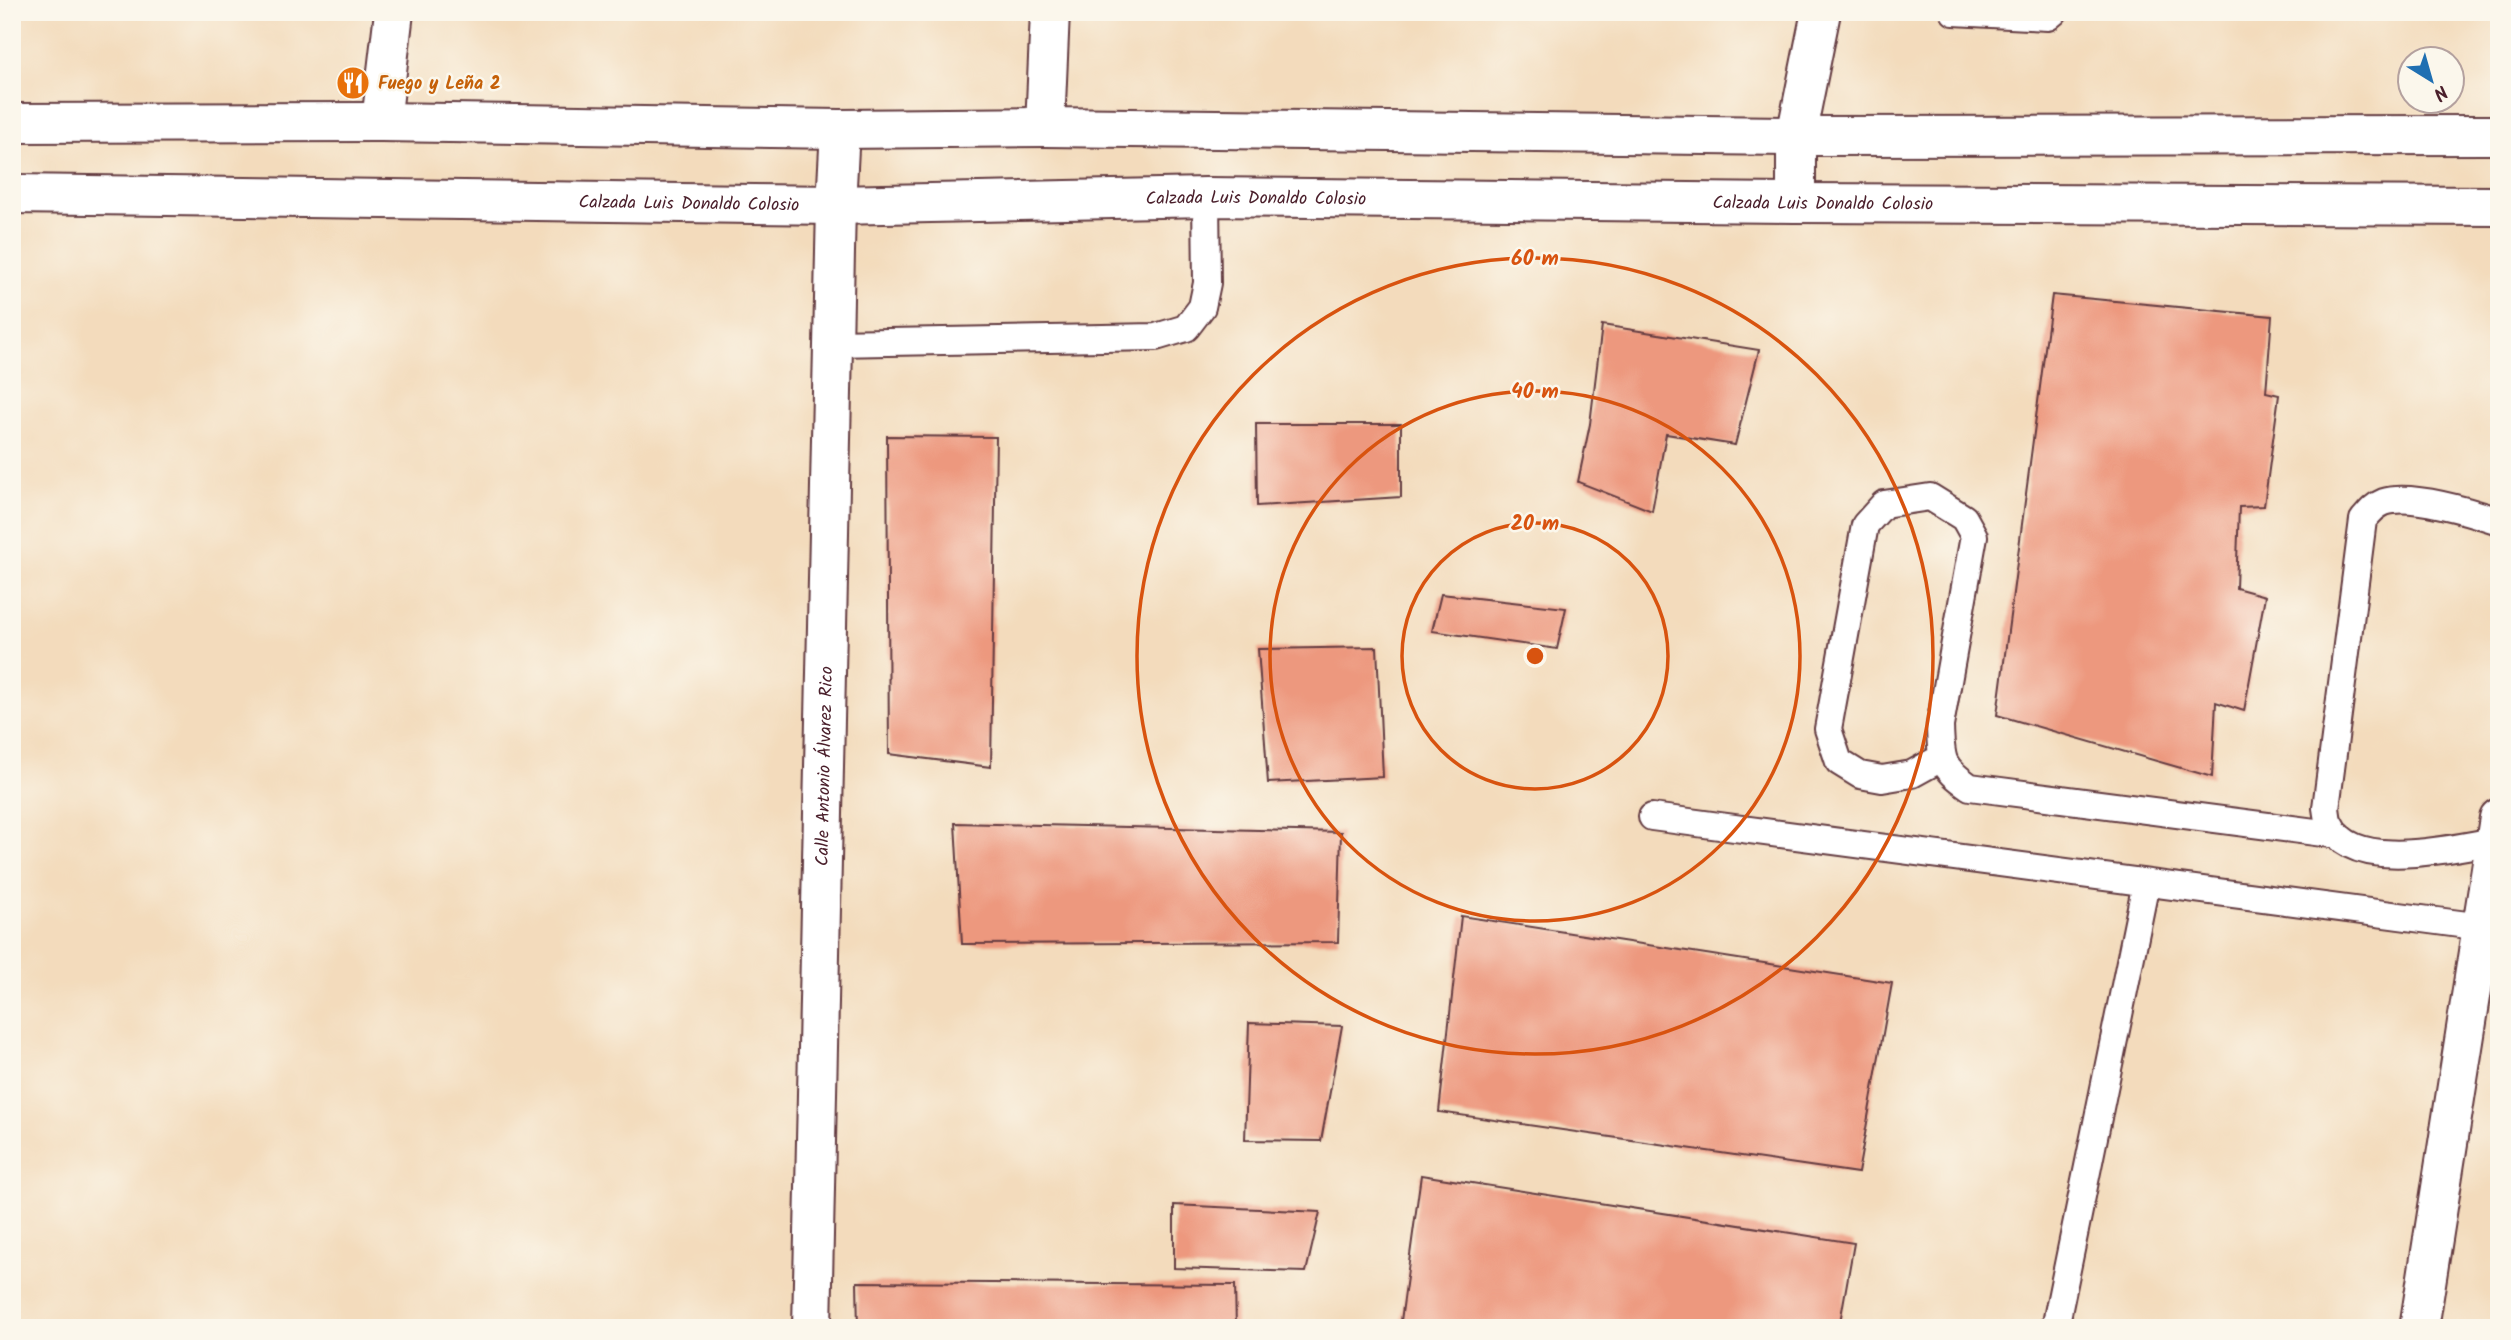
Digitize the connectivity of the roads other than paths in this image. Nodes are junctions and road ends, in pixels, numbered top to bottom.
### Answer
1 (394, 12) edge
2 (1049, 12) edge
3 (1821, 12) edge
4 (1954, 12) edge
5 (2054, 12) edge
6 (380, 121) junction
7 (12, 123) edge
8 (1045, 127) junction
9 (840, 130) junction
10 (2499, 135) edge
11 (1796, 136) junction
12 (12, 194) edge
13 (1206, 197) junction
14 (1796, 204) junction
15 (836, 205) junction
16 (2499, 206) edge
17 (833, 343) junction
18 (2499, 521) edge
19 (1941, 758) junction
20 (1652, 817) dead end
21 (2497, 830) edge
22 (2337, 835) junction
23 (2146, 883) junction
24 (2482, 927) junction
25 (811, 1328) edge
26 (2055, 1328) edge
27 (2419, 1328) edge

1 - 6 main road
2 - 8 main road
3 - 11 main road
4 - 5 lane
6 - 7 main road
6 - 9 main road
8 - 9 main road
8 - 11 main road
9 - 15 main road, Calle Antonio Álvarez Rico
10 - 11 main road
11 - 14 main road
12 - 15 main road, Calzada Luis Donaldo Colosio
13 - 14 main road, Calzada Luis Donaldo Colosio
13 - 15 main road, Calzada Luis Donaldo Colosio
13 - 17 lane
14 - 16 main road, Calzada Luis Donaldo Colosio
15 - 17 main road, Calle Antonio Álvarez Rico
17 - 25 main road, Calle Antonio Álvarez Rico
18 - 22 lane
19 - 19 lane
19 - 22 lane
20 - 23 lane
21 - 22 lane
21 - 24 main road
23 - 24 lane
23 - 26 lane
24 - 27 main road

